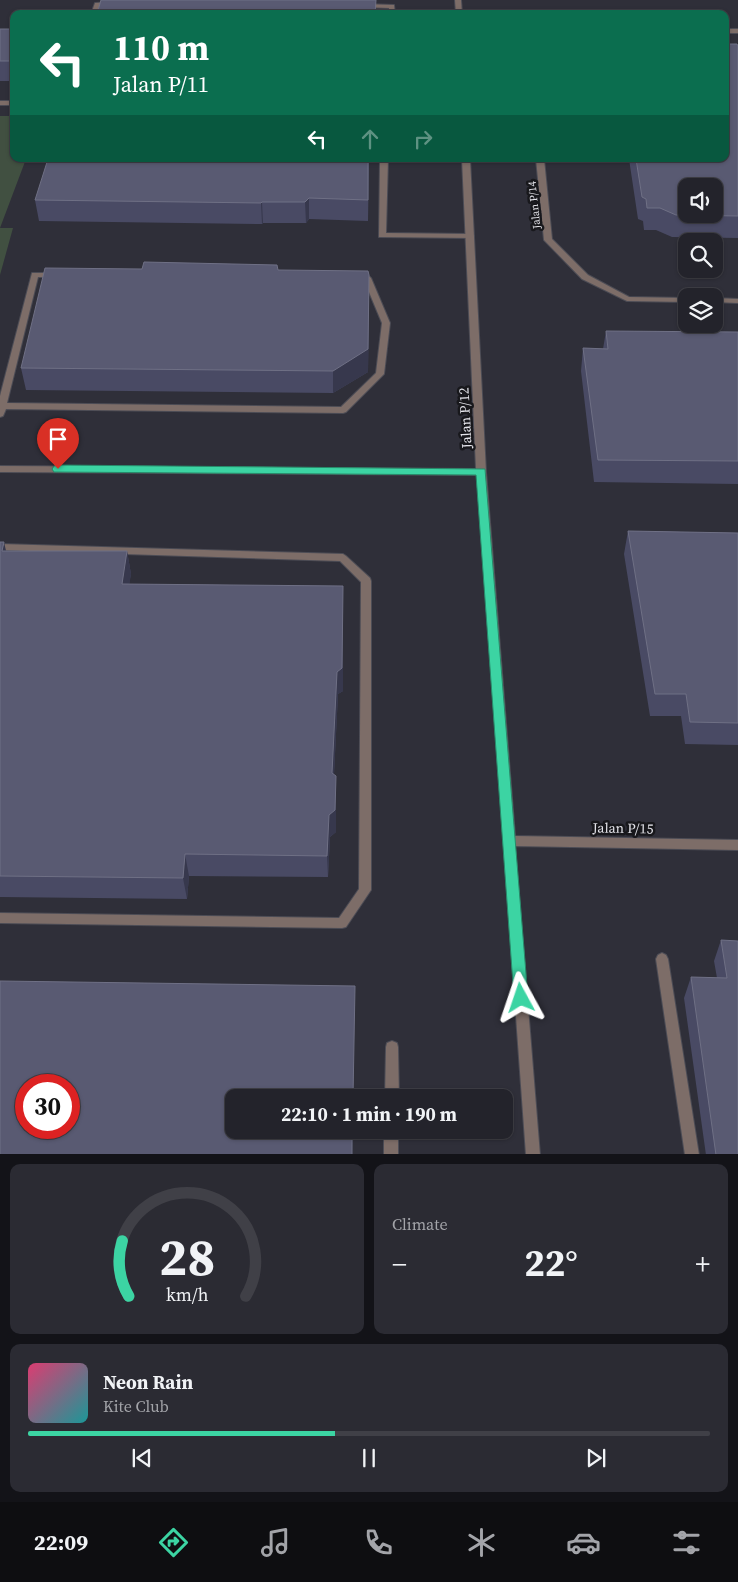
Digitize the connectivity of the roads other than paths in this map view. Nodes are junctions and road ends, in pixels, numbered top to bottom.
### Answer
1 (117, 4) edge
2 (352, 6) edge
3 (95, 10) edge
4 (392, 10) edge
5 (384, 162) edge
6 (466, 162) edge
7 (540, 162) edge
8 (470, 236) junction
9 (65, 275) edge
10 (348, 278) edge
11 (678, 300) edge
12 (723, 300) edge
13 (738, 301) edge
14 (1, 410) edge
15 (0, 469) edge
16 (481, 472) junction
17 (0, 547) edge
18 (508, 841) junction
19 (738, 845) edge
20 (0, 918) edge
21 (662, 959) dead end
22 (392, 1048) dead end
23 (392, 1089) edge
24 (391, 1139) edge
25 (391, 1154) edge
26 (533, 1154) edge
27 (692, 1154) edge

1 - 3 street
2 - 4 street
5 - 8 street
6 - 8 street, Jalan P/12
7 - 11 street, Jalan P/14
8 - 16 street, Jalan P/12
9 - 14 street
10 - 14 street
12 - 13 street
15 - 16 street
16 - 18 street, Jalan P/12
17 - 20 street
18 - 19 street, Jalan P/15
18 - 26 street, Jalan P/12
21 - 27 street
22 - 23 street
24 - 25 street

